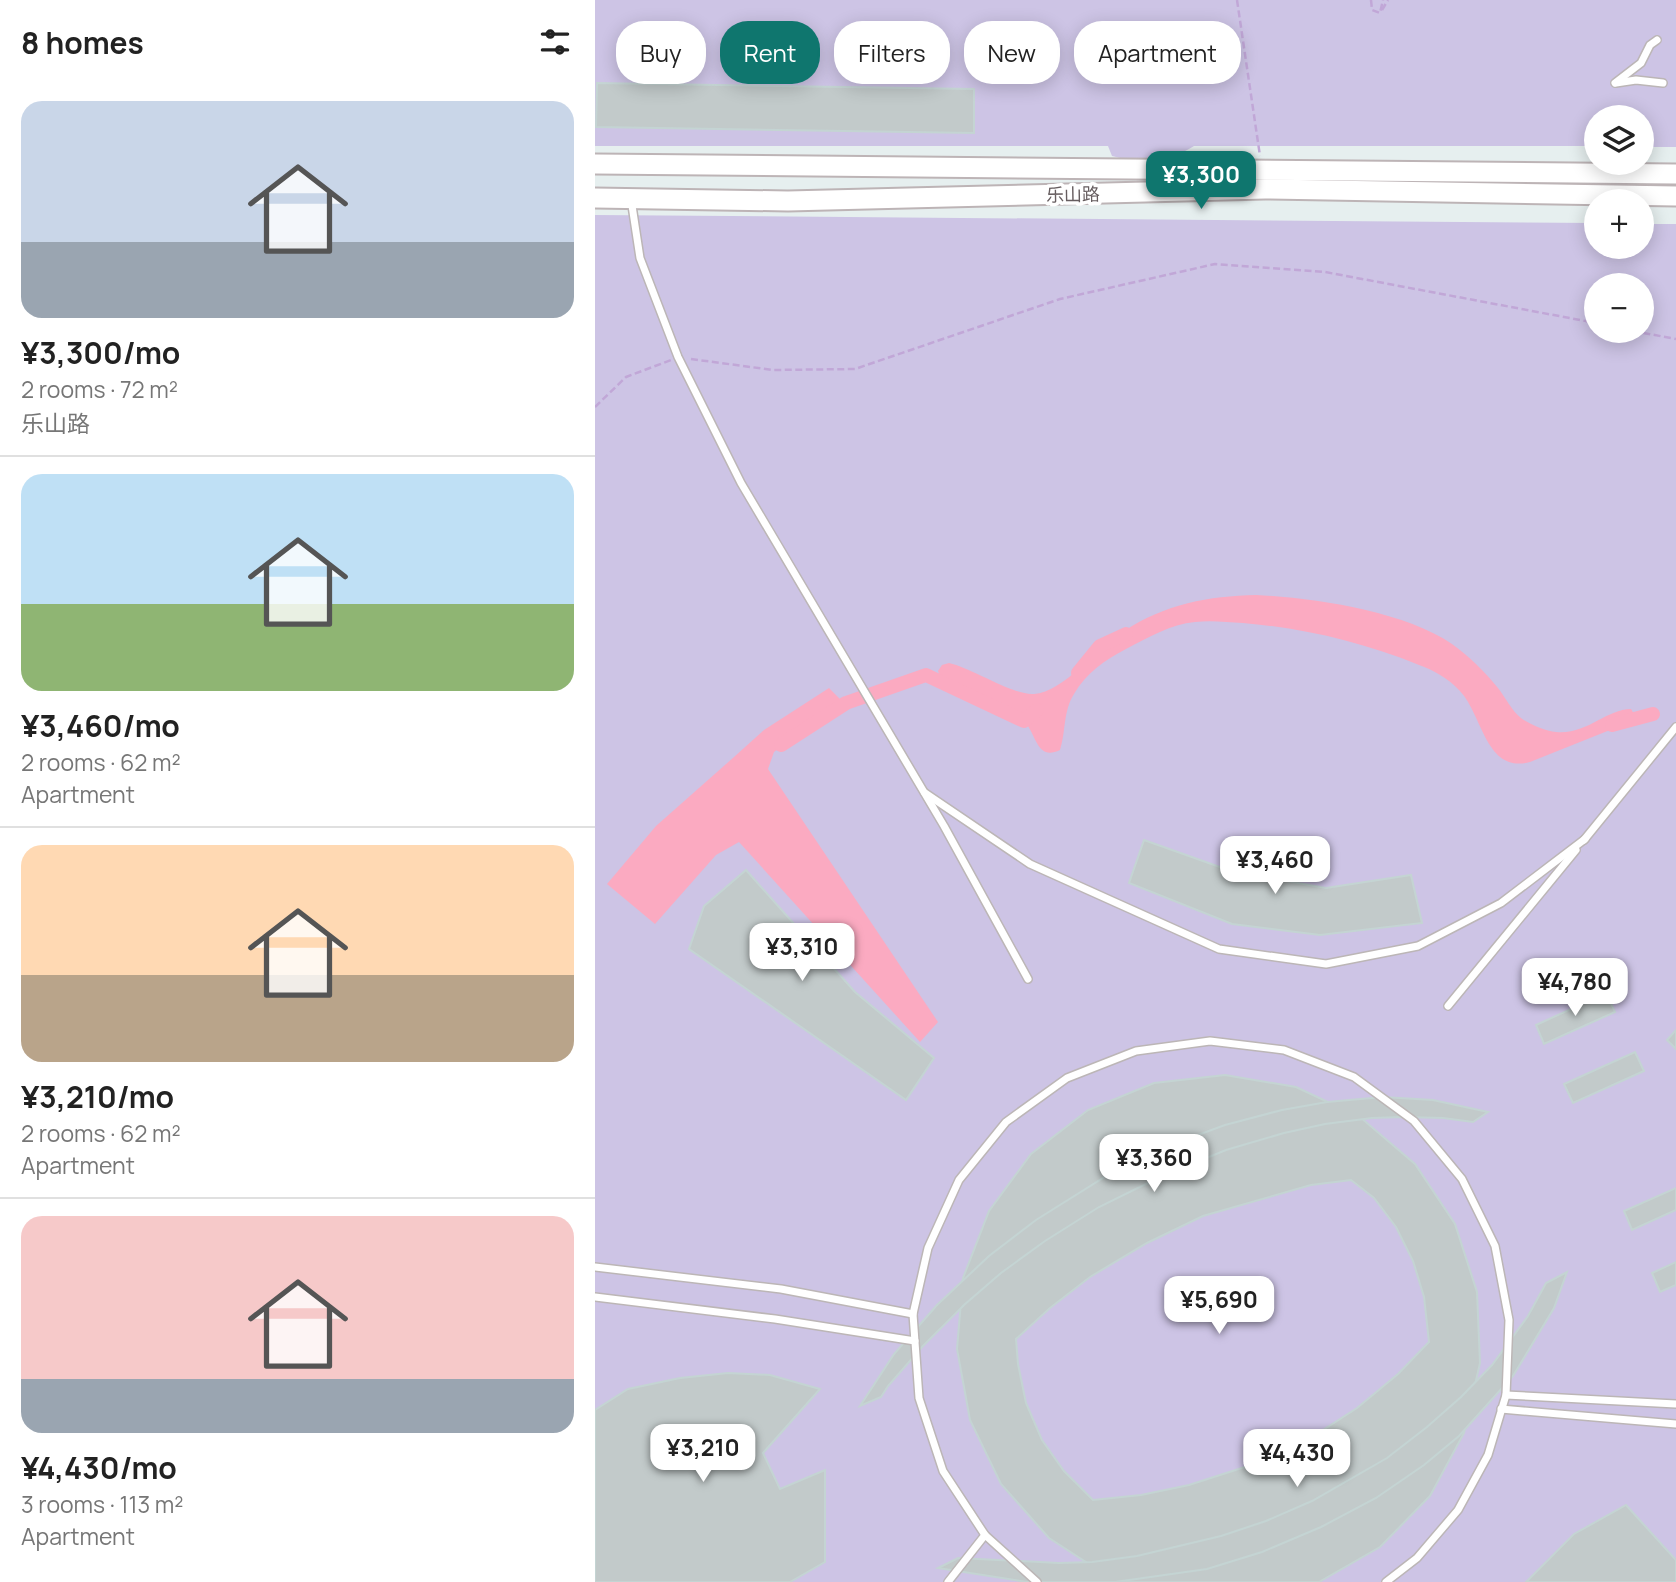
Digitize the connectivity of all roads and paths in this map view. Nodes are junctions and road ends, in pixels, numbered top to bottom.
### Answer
1 (1237, 0) edge
2 (1371, 0) edge
3 (1383, 0) edge
4 (1388, 0) edge
5 (1380, 13) junction
6 (1657, 40) dead end
7 (1663, 83) dead end
8 (595, 163) edge
9 (1262, 170) junction
10 (1676, 174) edge
11 (1676, 195) edge
12 (595, 198) edge
13 (630, 199) junction
14 (1584, 321) edge
15 (1654, 335) edge
16 (1676, 340) edge
17 (678, 357) junction
18 (595, 407) edge
19 (1676, 727) edge
20 (924, 792) junction
21 (1585, 839) junction
22 (1028, 979) dead end
23 (1448, 1006) dead end
24 (595, 1266) edge
25 (595, 1297) edge
26 (913, 1314) junction
27 (915, 1341) junction
28 (1506, 1395) junction
29 (1676, 1404) edge
30 (1501, 1409) junction
31 (1676, 1424) edge
32 (985, 1535) junction
33 (948, 1582) edge
34 (1037, 1582) edge
35 (1386, 1582) edge

1 - 9 path
2 - 5 path
3 - 5 path
4 - 5 path
6 - 7 lane
8 - 9 street, 乐山路
9 - 10 street, 乐山路
11 - 13 street, 乐山路
12 - 13 street, 乐山路
13 - 17 lane
14 - 17 path
15 - 16 path
17 - 18 path
17 - 20 lane
19 - 21 lane
20 - 21 lane
20 - 22 lane
21 - 23 lane
24 - 26 lane
25 - 27 lane
26 - 27 lane
26 - 28 lane
27 - 32 lane
28 - 29 lane
28 - 30 lane
30 - 31 lane
30 - 35 lane
32 - 33 lane
32 - 34 lane

